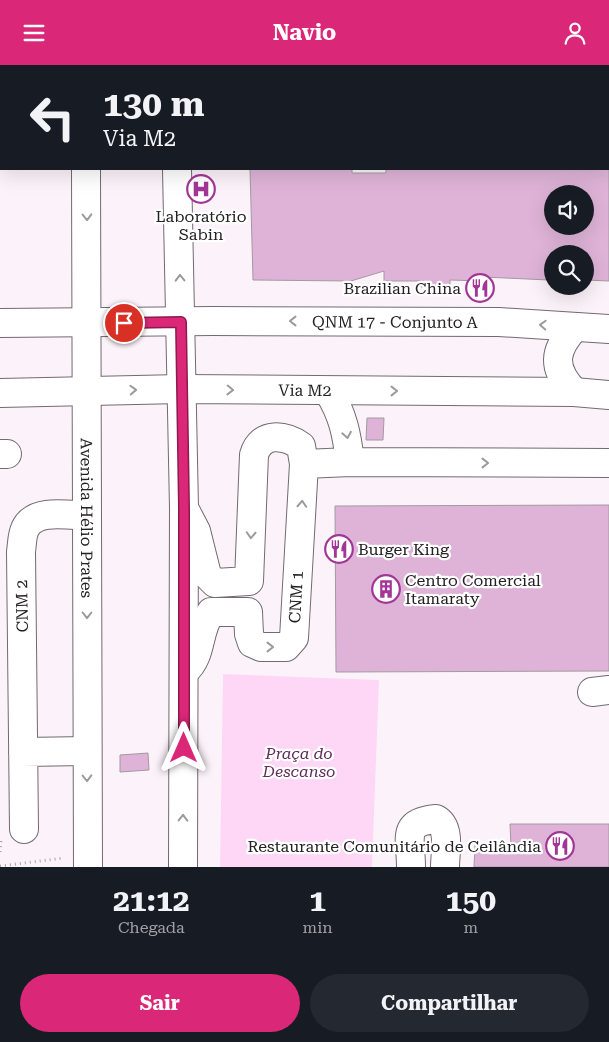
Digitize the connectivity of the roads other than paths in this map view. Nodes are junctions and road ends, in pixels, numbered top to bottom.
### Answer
1 (86, 170) edge
2 (177, 170) edge
3 (181, 322) junction
4 (0, 323) edge
5 (86, 323) junction
6 (575, 327) junction
7 (609, 329) edge
8 (181, 389) junction
9 (86, 391) junction
10 (328, 391) junction
11 (574, 392) junction
12 (0, 393) edge
13 (609, 395) edge
14 (350, 462) junction
15 (609, 463) edge
16 (304, 464) junction
17 (184, 508) junction
18 (87, 516) junction
19 (249, 581) junction
20 (248, 612) junction
21 (185, 671) junction
22 (23, 751) junction
23 (87, 751) junction
24 (24, 829) dead end
25 (88, 861) edge
26 (183, 867) edge
27 (411, 867) edge
28 (445, 867) edge

1 -> 5 main road, Avenida Hélio Prates
3 -> 2 main road
3 - 5 main road
6 -> 3 main road, QNM 17 - Conjunto A
3 - 8 main road
4 - 5 main road
5 - 9 main road, Avenida Hélio Prates
6 - 7 main road, QNM 17 - Conjunto A
6 - 11 main road
9 -> 8 main road, Via M2
8 -> 10 main road, Via M2
8 - 17 main road
9 - 12 main road, Via M2
9 - 18 main road, Avenida Hélio Prates
10 -> 11 main road, Via M2
10 -> 14 main road
11 - 13 main road, Via M2
14 -> 15 main road
14 - 16 main road
16 -> 19 main road, CNM 1
20 -> 16 main road, CNM 1
17 - 19 main road
17 - 21 main road
18 - 22 main road, CNM 2
18 -> 23 main road, Avenida Hélio Prates
19 - 20 main road
20 - 21 main road
26 -> 21 main road
22 - 23 main road
22 - 24 main road, CNM 2
23 -> 25 main road, Avenida Hélio Prates
27 - 28 main road

